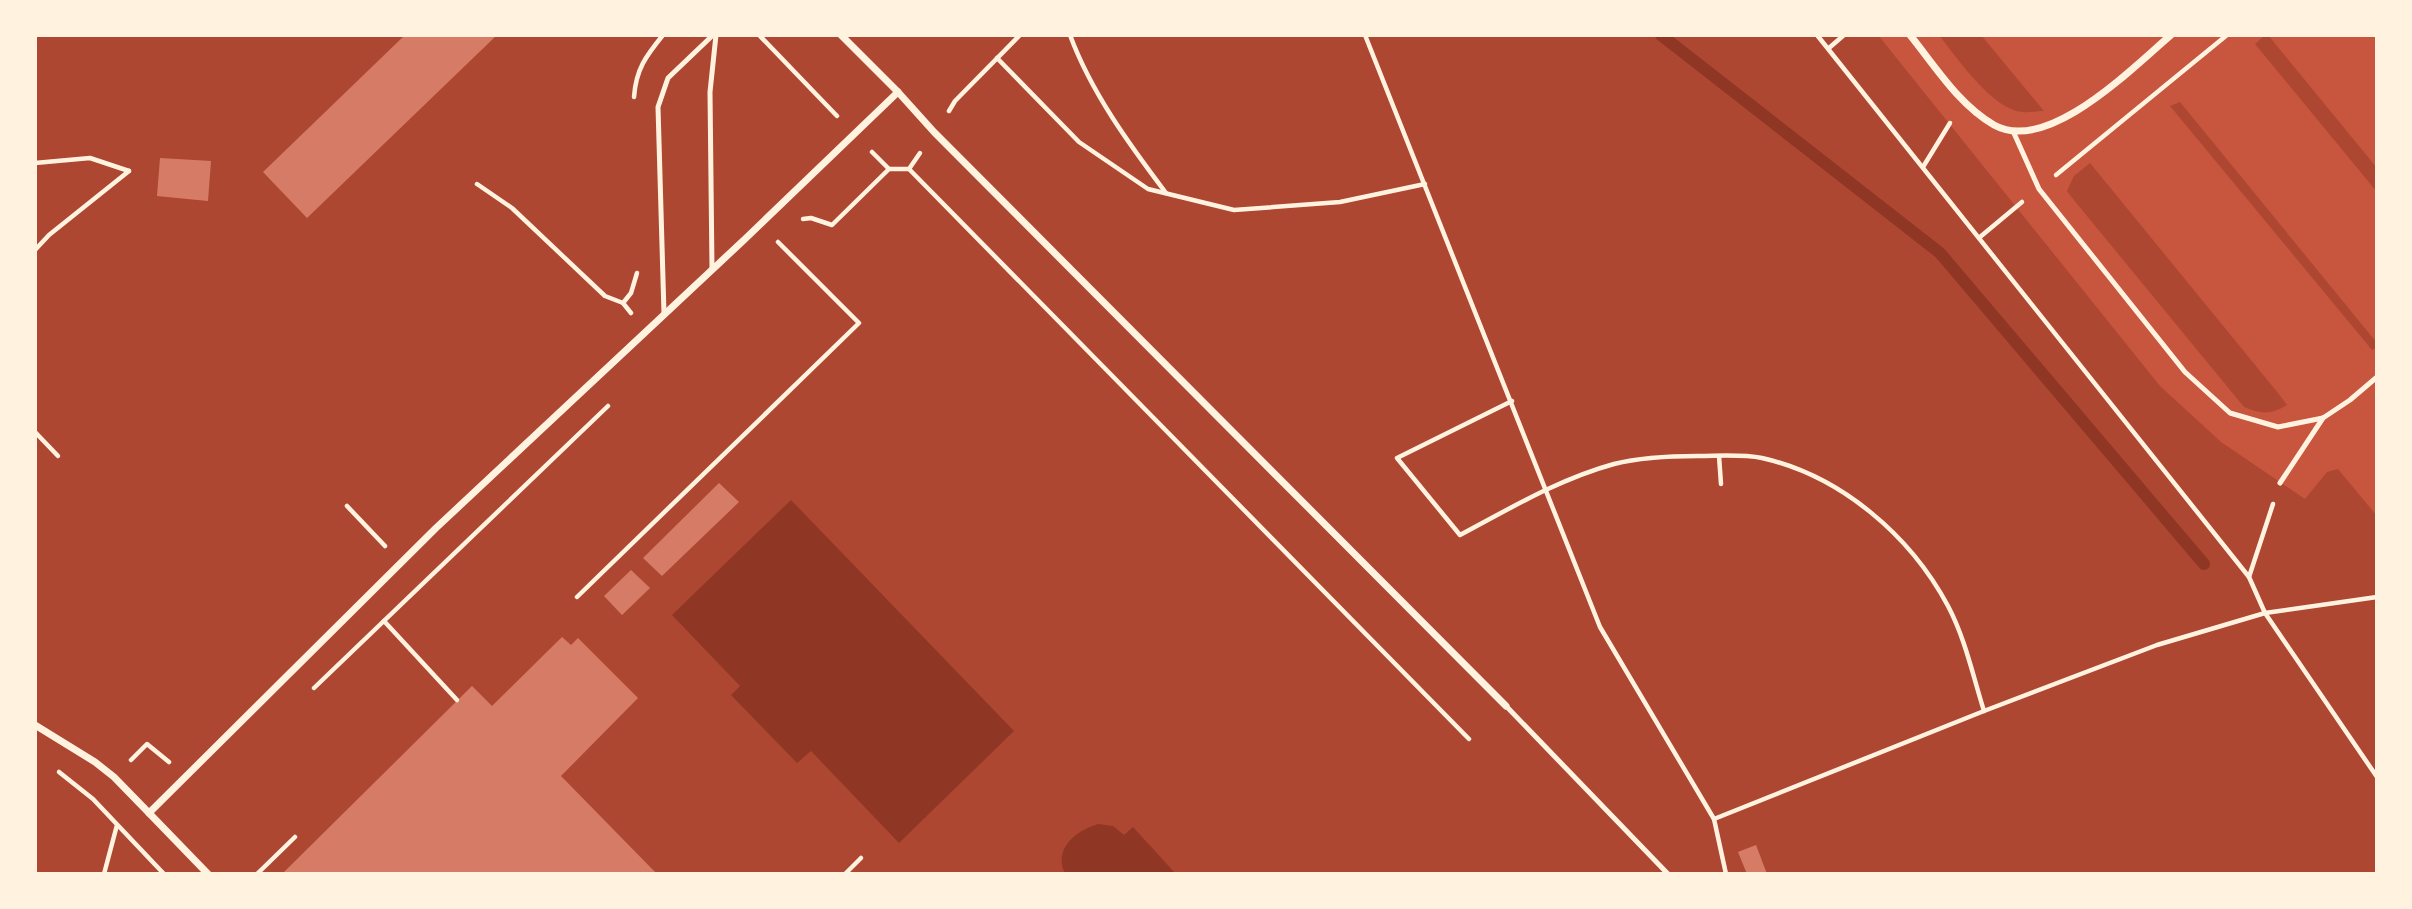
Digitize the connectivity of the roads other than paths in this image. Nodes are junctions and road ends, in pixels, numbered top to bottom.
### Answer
1 (715, 35) edge
2 (841, 35) edge
3 (1910, 35) edge
4 (2172, 35) edge
5 (898, 92) junction
6 (2013, 131) junction
7 (712, 269) junction
8 (664, 314) junction
9 (2377, 377) edge
10 (2323, 418) junction
11 (2280, 483) road end
12 (1506, 706) joint
13 (35, 725) edge
14 (149, 813) junction
15 (208, 874) edge
16 (1668, 874) edge

1 - 7 lane
1 - 8 lane
2 - 5 street
3 - 6 street
4 - 6 street
5 - 7 street
5 - 12 street
6 - 10 lane
7 - 8 street
8 - 14 street
9 - 10 lane
10 - 11 lane
12 - 16 lane
13 - 14 street
14 - 15 street

